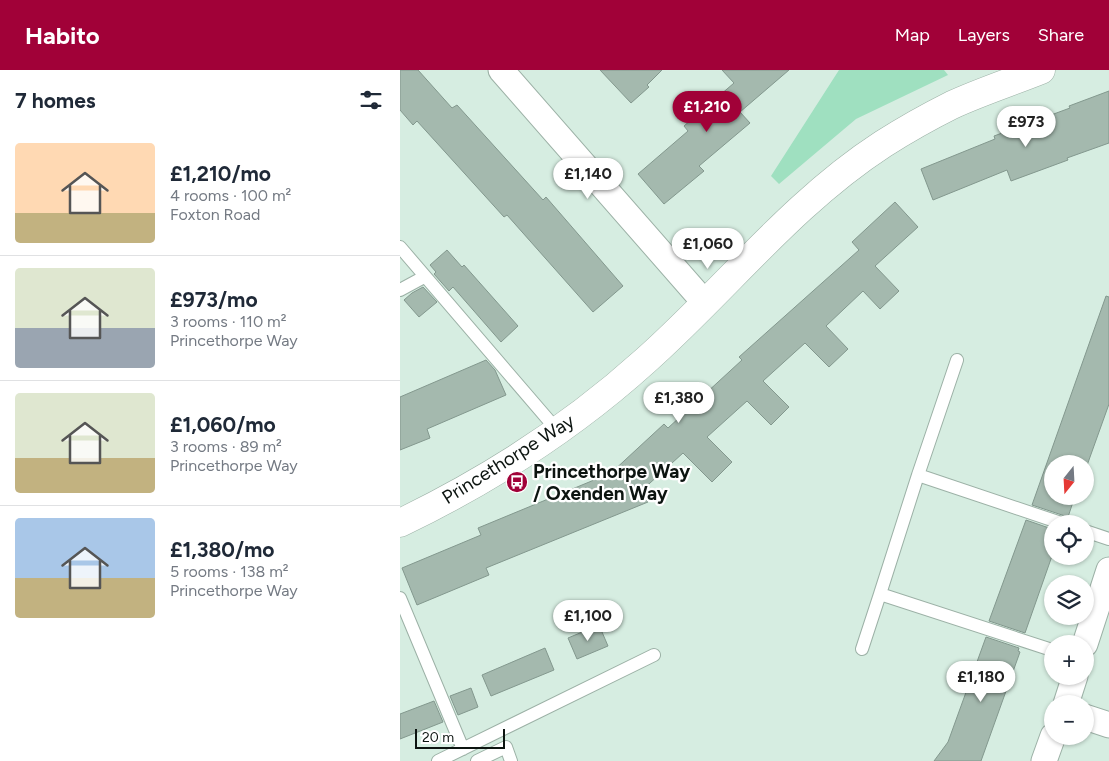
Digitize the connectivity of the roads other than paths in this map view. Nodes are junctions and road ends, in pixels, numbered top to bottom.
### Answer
1 (502, 70) edge
2 (1041, 70) edge
3 (400, 247) edge
4 (424, 277) junction
5 (400, 290) edge
6 (705, 303) junction
7 (957, 360) dead end
8 (556, 430) junction
9 (918, 475) junction
10 (1044, 517) edge
11 (400, 523) edge
12 (1094, 534) edge
13 (1109, 539) edge
14 (1109, 570) edge
15 (880, 594) junction
16 (400, 598) edge
17 (1088, 635) edge
18 (1044, 647) edge
19 (862, 649) dead end
20 (654, 655) dead end
21 (1094, 720) edge
22 (1109, 725) edge
23 (1050, 745) edge
24 (463, 749) junction
25 (438, 761) edge
26 (477, 761) edge
27 (511, 761) edge
28 (1044, 761) edge

1 - 6 street
2 - 6 street, Princethorpe Way
3 - 4 lane
4 - 5 lane
4 - 8 lane
6 - 8 street, Princethorpe Way
7 - 9 lane
8 - 11 street, Princethorpe Way
9 - 10 lane
9 - 15 lane
12 - 13 lane
14 - 17 street
15 - 18 lane
15 - 19 lane
16 - 24 lane
20 - 24 lane
21 - 22 street
23 - 28 street
24 - 25 lane
26 - 27 lane

